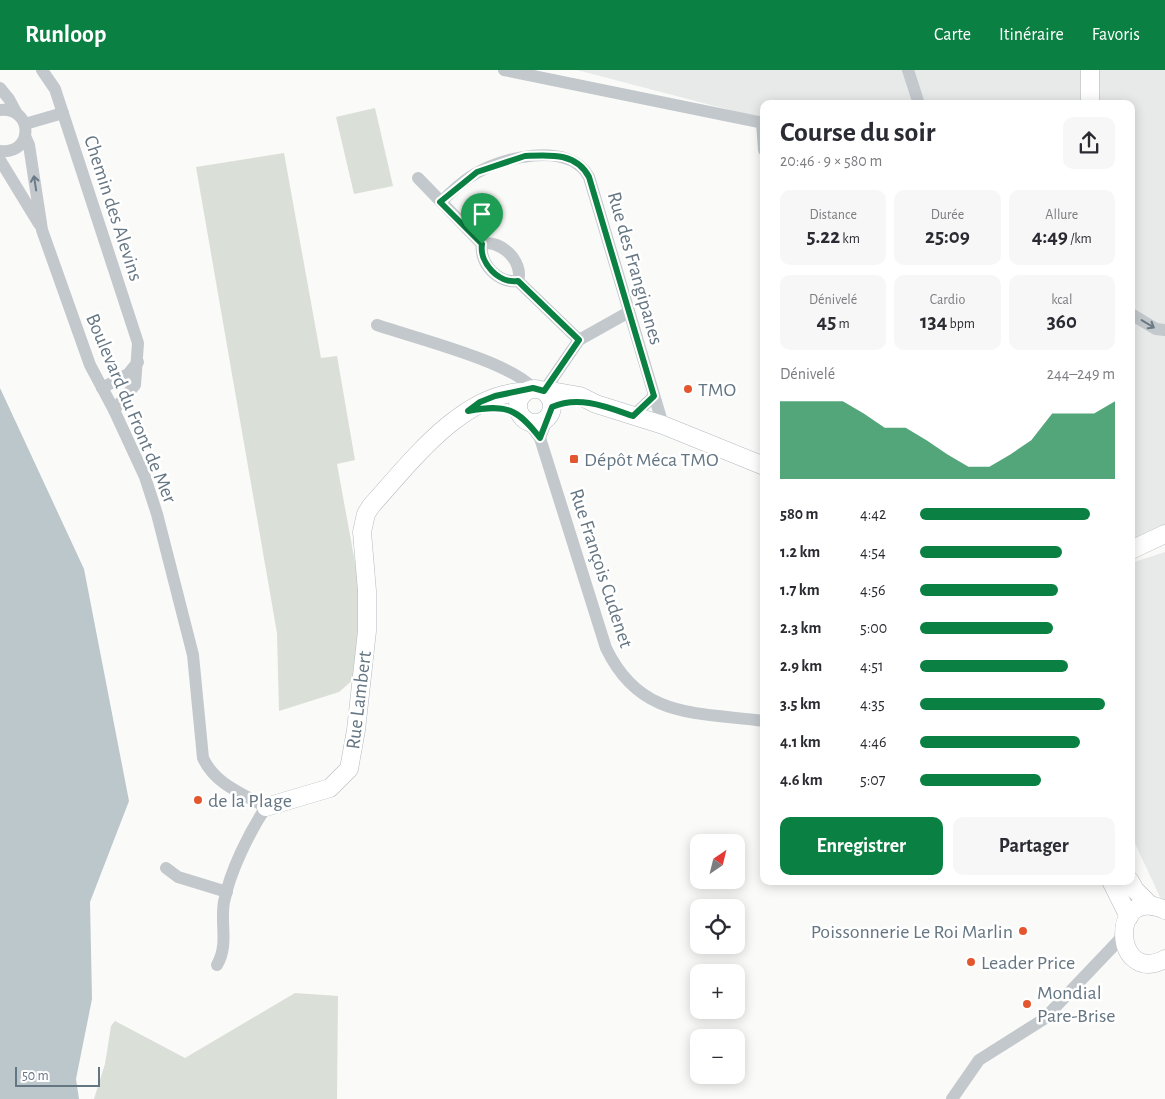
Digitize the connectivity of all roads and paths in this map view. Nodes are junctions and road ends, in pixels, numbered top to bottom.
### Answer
1 (42, 70) edge
2 (504, 70) edge
3 (908, 70) edge
4 (1090, 70) edge
5 (558, 76) edge
6 (0, 88) edge
7 (918, 100) edge
8 (1090, 100) edge
9 (0, 110) edge
10 (63, 112) junction
11 (760, 122) edge
12 (22, 125) junction
13 (0, 151) edge
14 (0, 160) edge
15 (418, 178) dead end
16 (440, 202) junction
17 (42, 230) junction
18 (482, 244) junction
19 (518, 281) junction
20 (629, 312) junction
21 (1135, 316) edge
22 (377, 325) dead end
23 (1165, 330) edge
24 (579, 340) junction
25 (138, 362) junction
26 (102, 388) junction
27 (654, 396) junction
28 (541, 398) junction
29 (114, 410) junction
30 (468, 411) junction
31 (633, 416) junction
32 (524, 418) junction
33 (663, 425) junction
34 (540, 438) junction
35 (760, 464) edge
36 (1165, 534) edge
37 (1165, 547) edge
38 (1135, 548) edge
39 (1135, 558) edge
40 (760, 720) edge
41 (266, 807) junction
42 (166, 868) dead end
43 (1112, 885) edge
44 (1132, 885) edge
45 (227, 892) junction
46 (1158, 908) edge
47 (1129, 917) junction
48 (1123, 936) junction
49 (1131, 954) junction
50 (1158, 961) edge
51 (1098, 962) junction
52 (217, 965) dead end
53 (1165, 976) edge
54 (952, 1099) edge

1 - 10 street, Chemin des Alevins
2 - 5 street
3 - 7 street
4 - 8 street
5 - 11 street
6 - 12 street, Boulevard du Front de Mer
9 - 12 street
10 - 12 street
10 - 25 street, Chemin des Alevins
12 - 13 street
17 -> 12 street, Boulevard du Front de Mer
14 - 17 street, Boulevard du Front de Mer
15 - 16 street
16 - 18 street
16 - 20 street, Rue des Frangipanes
17 - 26 street, Boulevard du Front de Mer
18 - 19 street
18 - 19 street
19 - 24 street
20 - 24 street
20 - 27 street, Rue des Frangipanes
21 -> 23 street
22 - 28 street
24 - 28 street
25 - 26 street
25 - 29 street, Chemin des Alevins
26 - 29 street, Boulevard du Front de Mer
27 - 31 street
27 - 33 street, Rue des Frangipanes
28 - 30 street, Rue Lambert
28 - 31 street, Rue Lambert
28 - 32 street
28 - 32 street
28 - 34 street
29 - 41 street, Boulevard du Front de Mer
30 - 32 street
30 - 41 street, Rue Lambert
31 - 33 street, Rue Lambert
32 - 34 street, Rue François Cudenet
33 - 35 street, Rue Lambert
34 - 40 street, Rue François Cudenet
36 - 38 street
37 - 39 street
41 - 45 street
42 - 45 street
43 - 47 street
44 - 46 street
45 - 52 street
46 - 47 street
47 - 48 street
48 - 49 street
48 - 51 street
49 - 50 street
49 - 51 street
50 - 53 street
51 - 54 street

